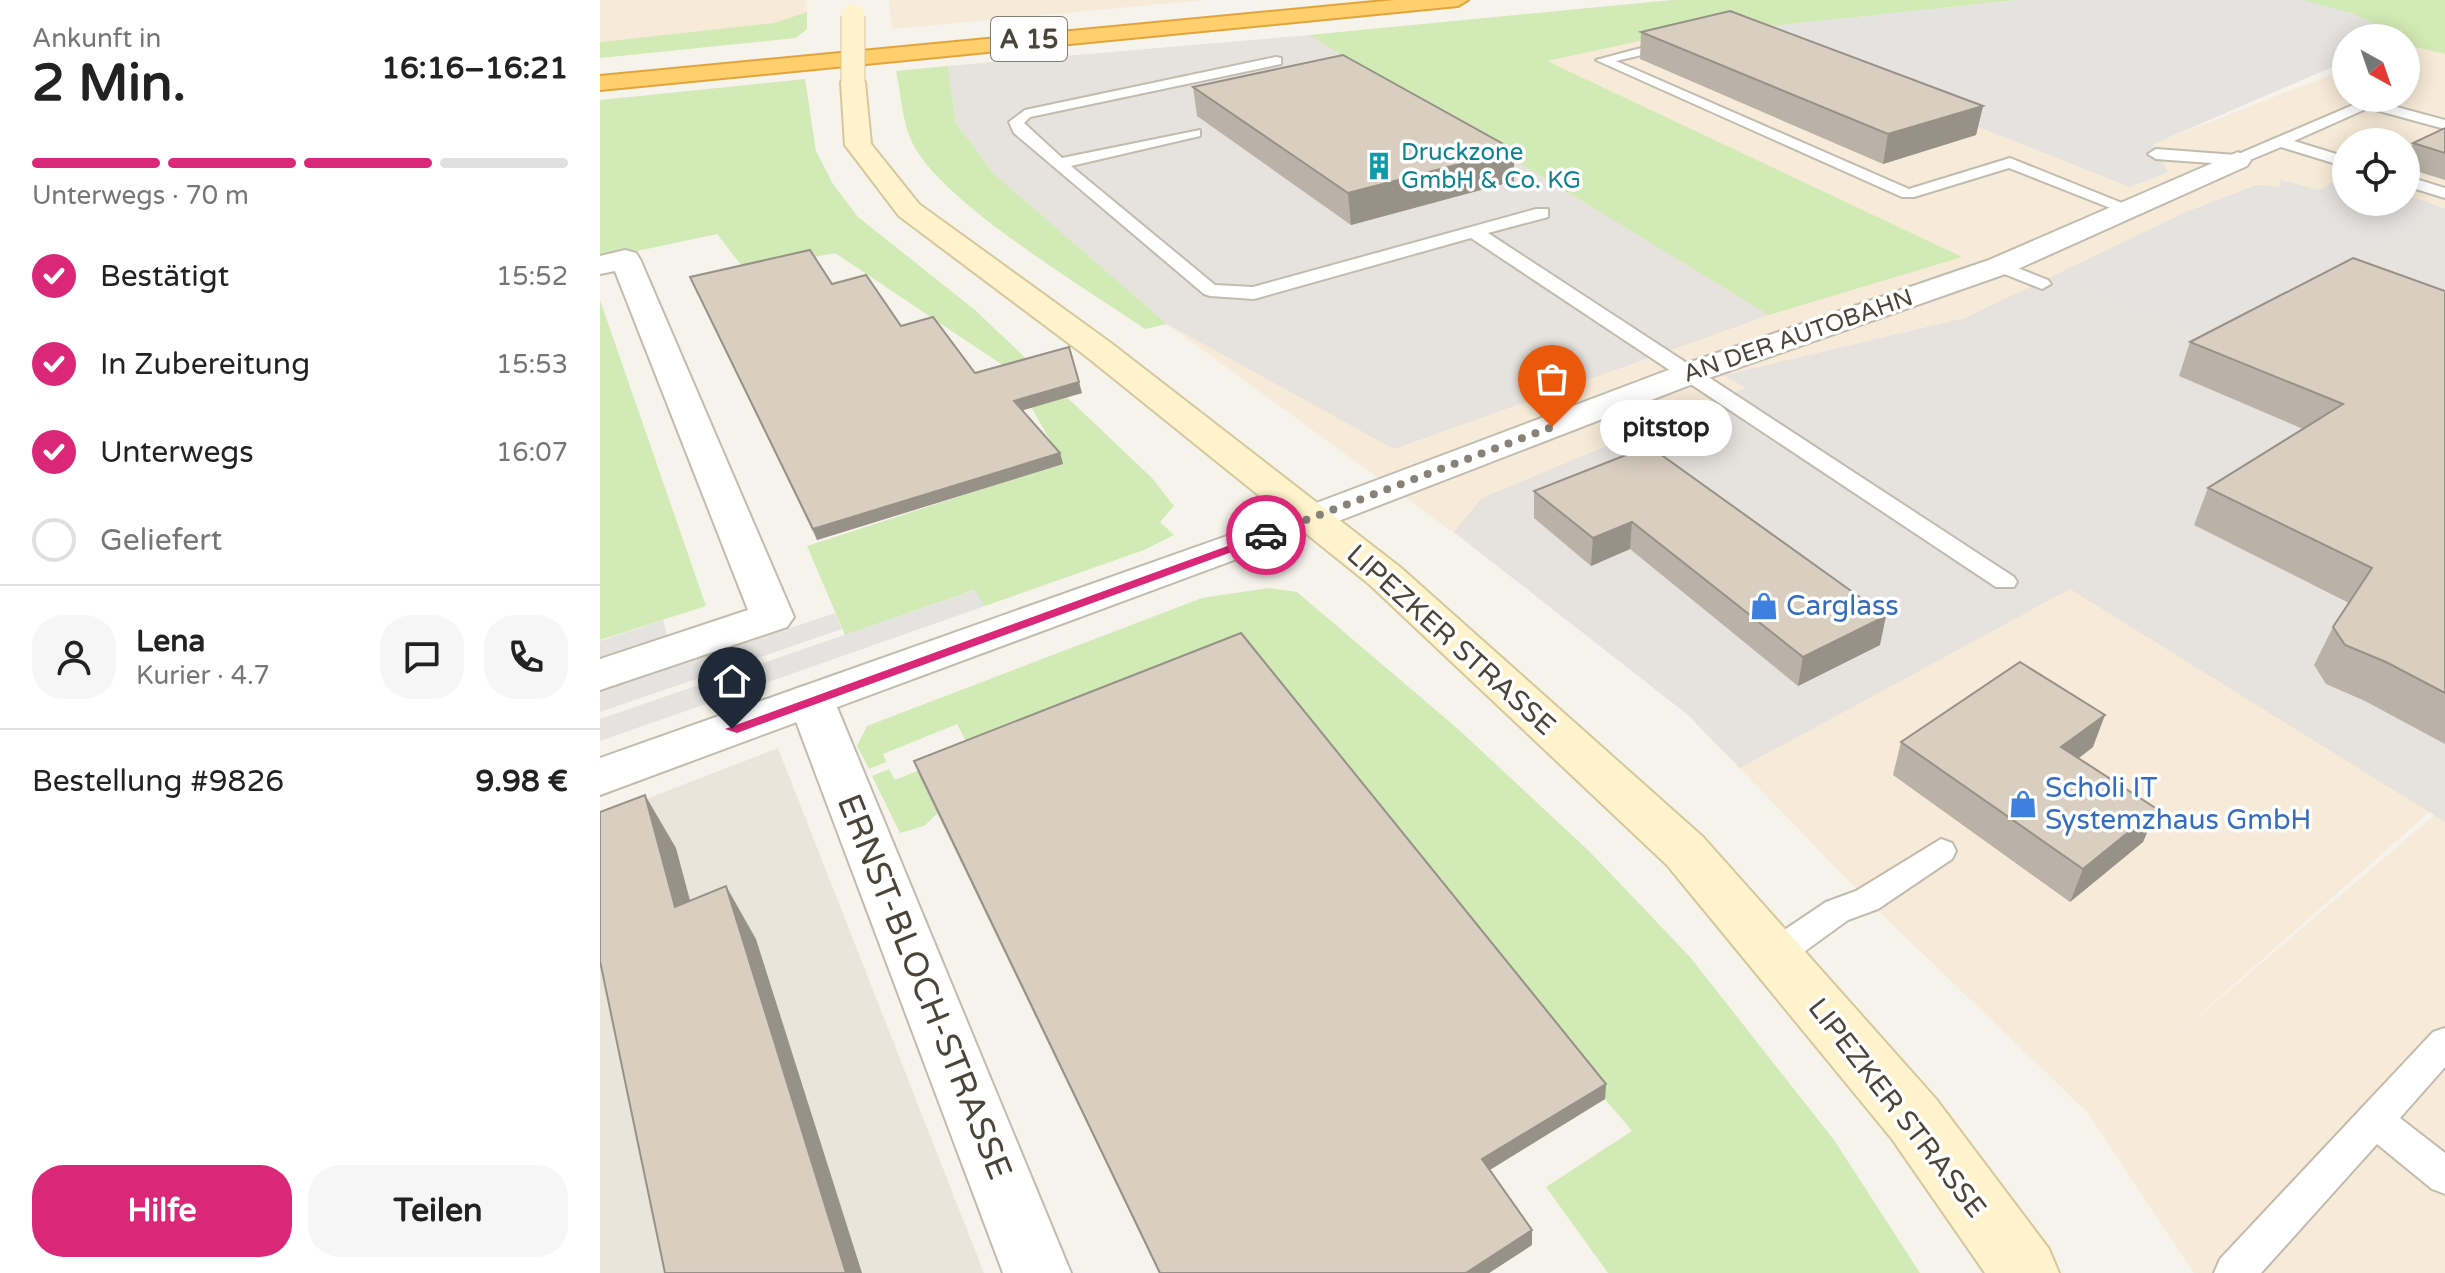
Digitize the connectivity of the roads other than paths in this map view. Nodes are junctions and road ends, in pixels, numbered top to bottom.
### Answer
1 (1322, 0) edge
2 (1458, 0) edge
3 (852, 8) edge
4 (1696, 39) edge
5 (1276, 61) dead end
6 (600, 67) edge
7 (600, 83) edge
8 (2445, 125) edge
9 (1195, 133) edge
10 (2278, 141) junction
11 (2332, 158) edge
12 (2160, 159) dead end
13 (2238, 160) junction
14 (1062, 163) junction
15 (2420, 185) edge
16 (2445, 193) edge
17 (2129, 209) junction
18 (1542, 213) dead end
19 (1474, 232) junction
20 (600, 265) edge
21 (2000, 266) junction
22 (2042, 284) dead end
23 (1691, 373) junction
24 (1309, 519) junction
25 (2005, 582) dead end
26 (600, 675) edge
27 (811, 700) junction
28 (600, 777) edge
29 (1941, 851) dead end
30 (1774, 955) junction
31 (2445, 1043) edge
32 (2374, 1119) junction
33 (2445, 1176) edge
34 (1037, 1273) edge
35 (2025, 1273) edge
36 (2234, 1273) edge

1 - 6 highway, A 15
2 - 7 highway, A 15
3 - 24 main road, LIPEZKER STRASSE, bridge
4 - 17 lane
5 - 14 lane
8 - 10 lane
9 - 14 lane
10 - 11 lane
10 - 13 lane
12 - 13 lane
13 - 17 street, AN DER AUTOBAHN
14 - 19 lane
15 - 16 lane
17 - 21 street, AN DER AUTOBAHN
18 - 19 lane
19 - 23 lane
20 - 26 street
21 - 22 lane
21 - 23 street, AN DER AUTOBAHN
23 - 24 street, AN DER AUTOBAHN
23 - 25 lane
24 - 27 street, AN DER AUTOBAHN
24 - 30 main road, LIPEZKER STRASSE
27 - 28 street, AN DER AUTOBAHN
27 - 34 street, ERNST-BLOCH-STRASSE
29 - 30 lane
30 - 35 main road, LIPEZKER STRASSE
31 - 32 lane
32 - 33 lane
32 - 36 lane

